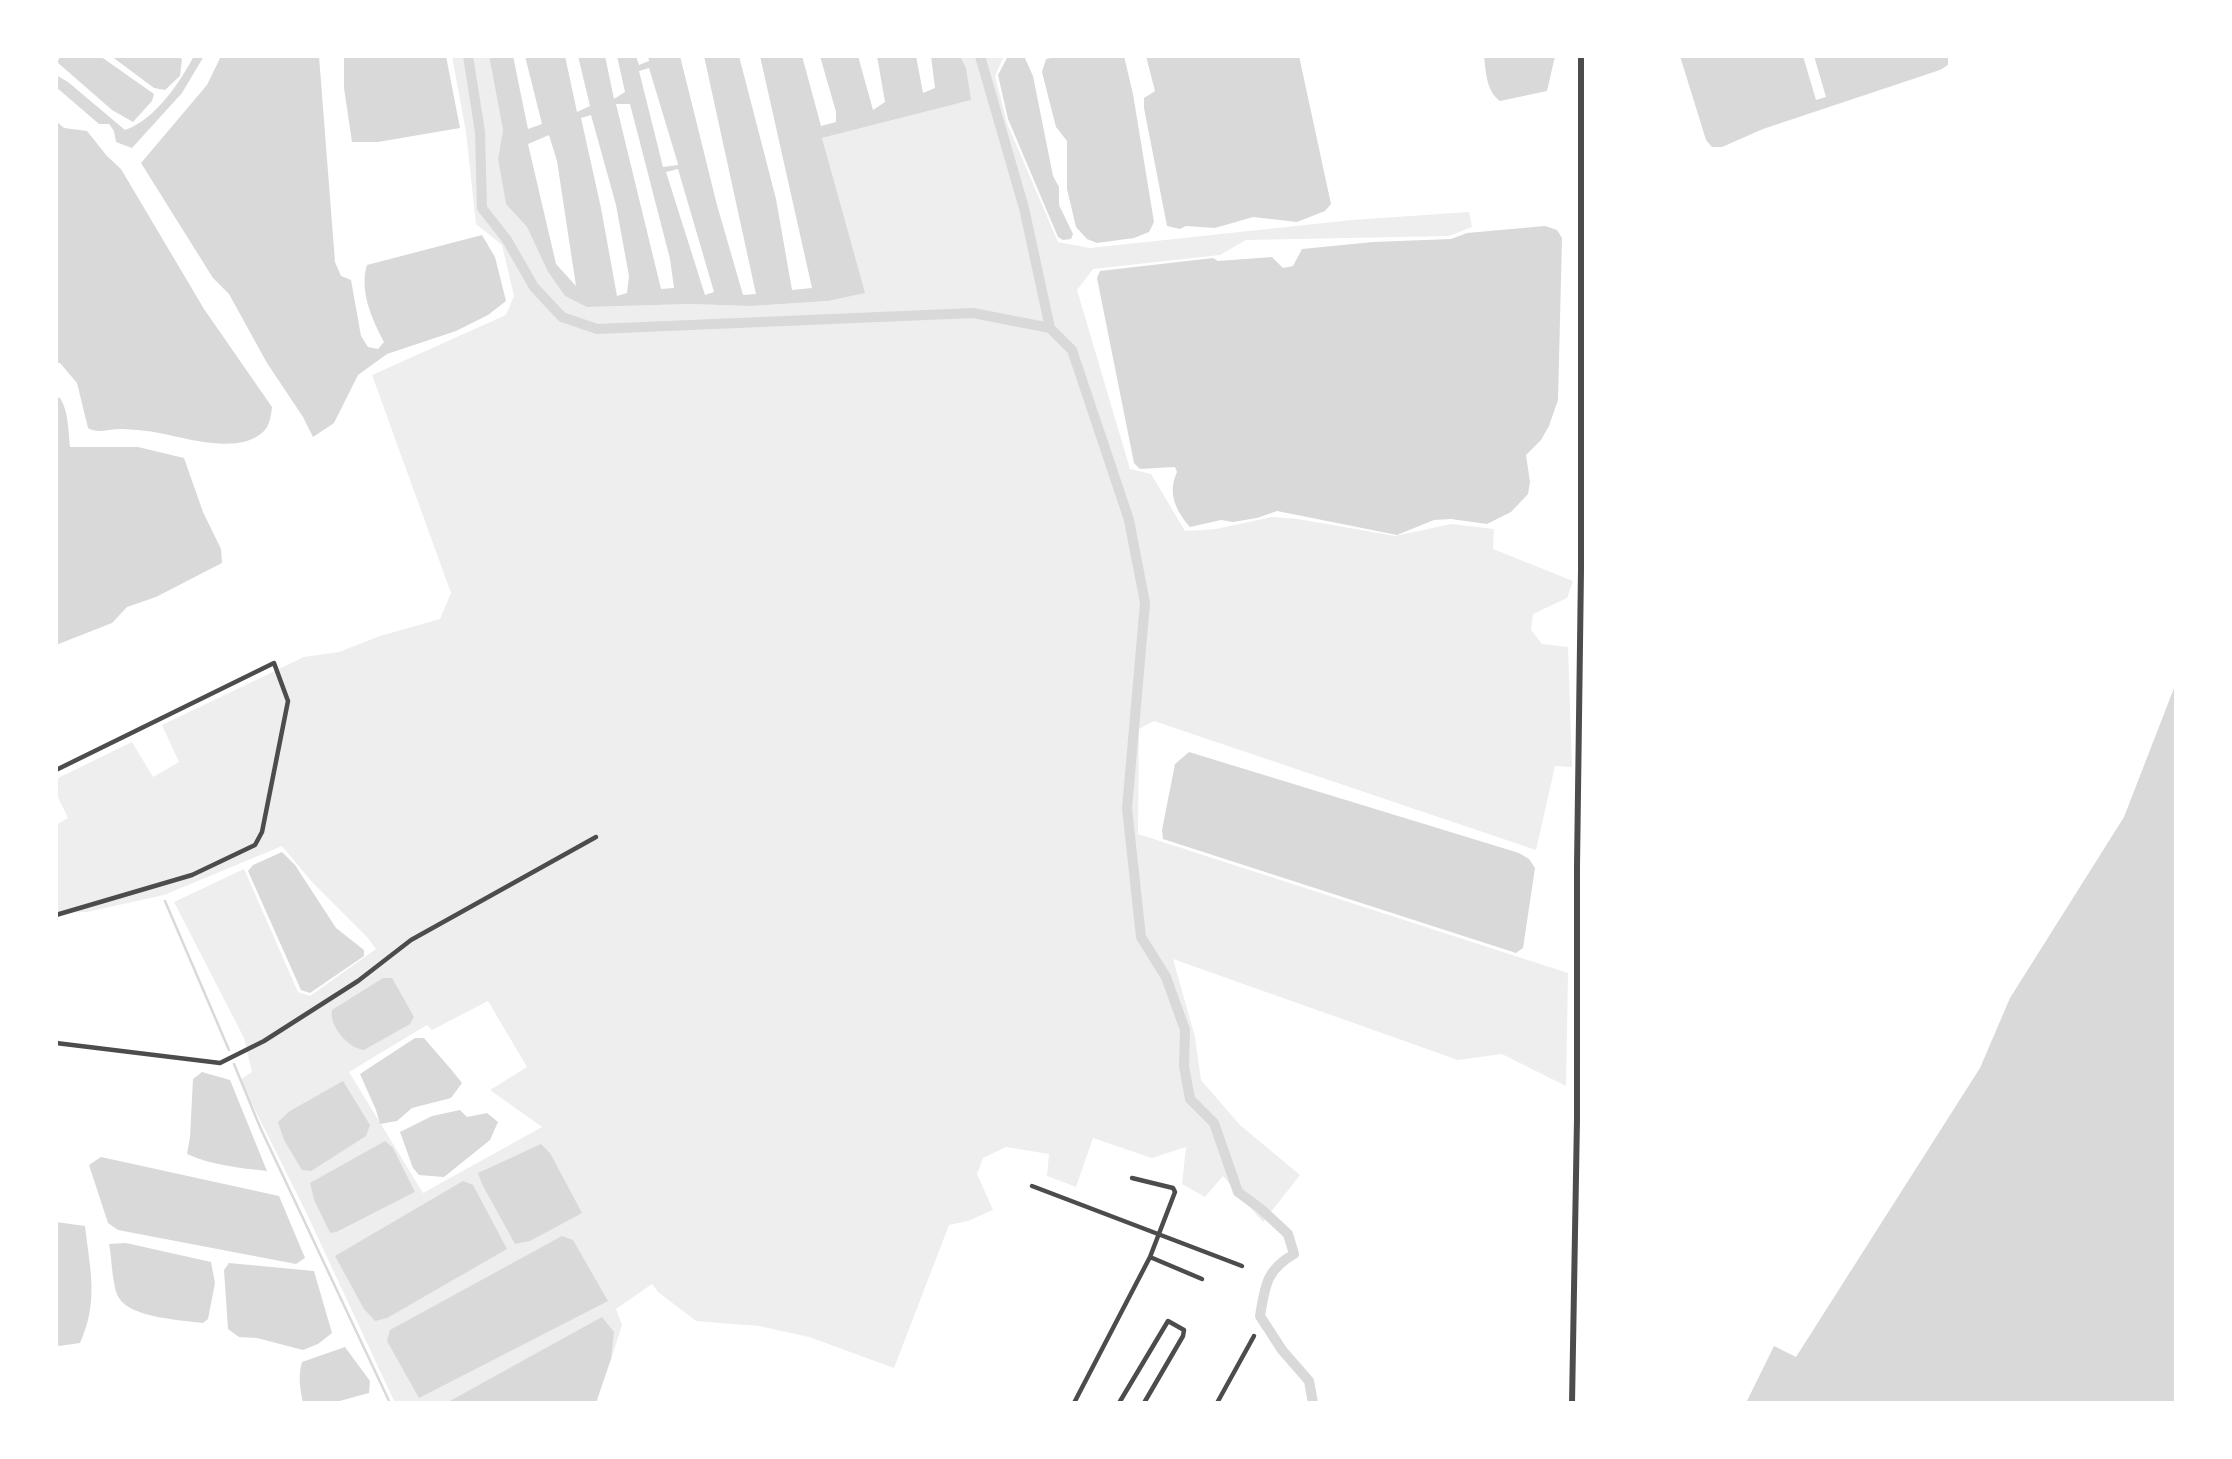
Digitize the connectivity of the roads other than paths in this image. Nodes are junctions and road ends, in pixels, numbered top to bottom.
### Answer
1 (1581, 56) edge
2 (56, 770) edge
3 (596, 837) dead end
4 (56, 915) edge
5 (56, 1044) edge
6 (1132, 1178) dead end
7 (1032, 1186) dead end
8 (1160, 1234) junction
9 (1150, 1257) junction
10 (1242, 1266) dead end
11 (1202, 1279) dead end
12 (1254, 1336) dead end
13 (1074, 1403) edge
14 (1119, 1403) edge
15 (1144, 1403) edge
16 (1217, 1403) edge
17 (1572, 1403) edge

1 - 17 street
2 - 4 street
3 - 5 street
6 - 8 street
7 - 8 street
8 - 9 street
8 - 10 street
9 - 11 street
9 - 13 street
12 - 16 street
14 - 15 street

